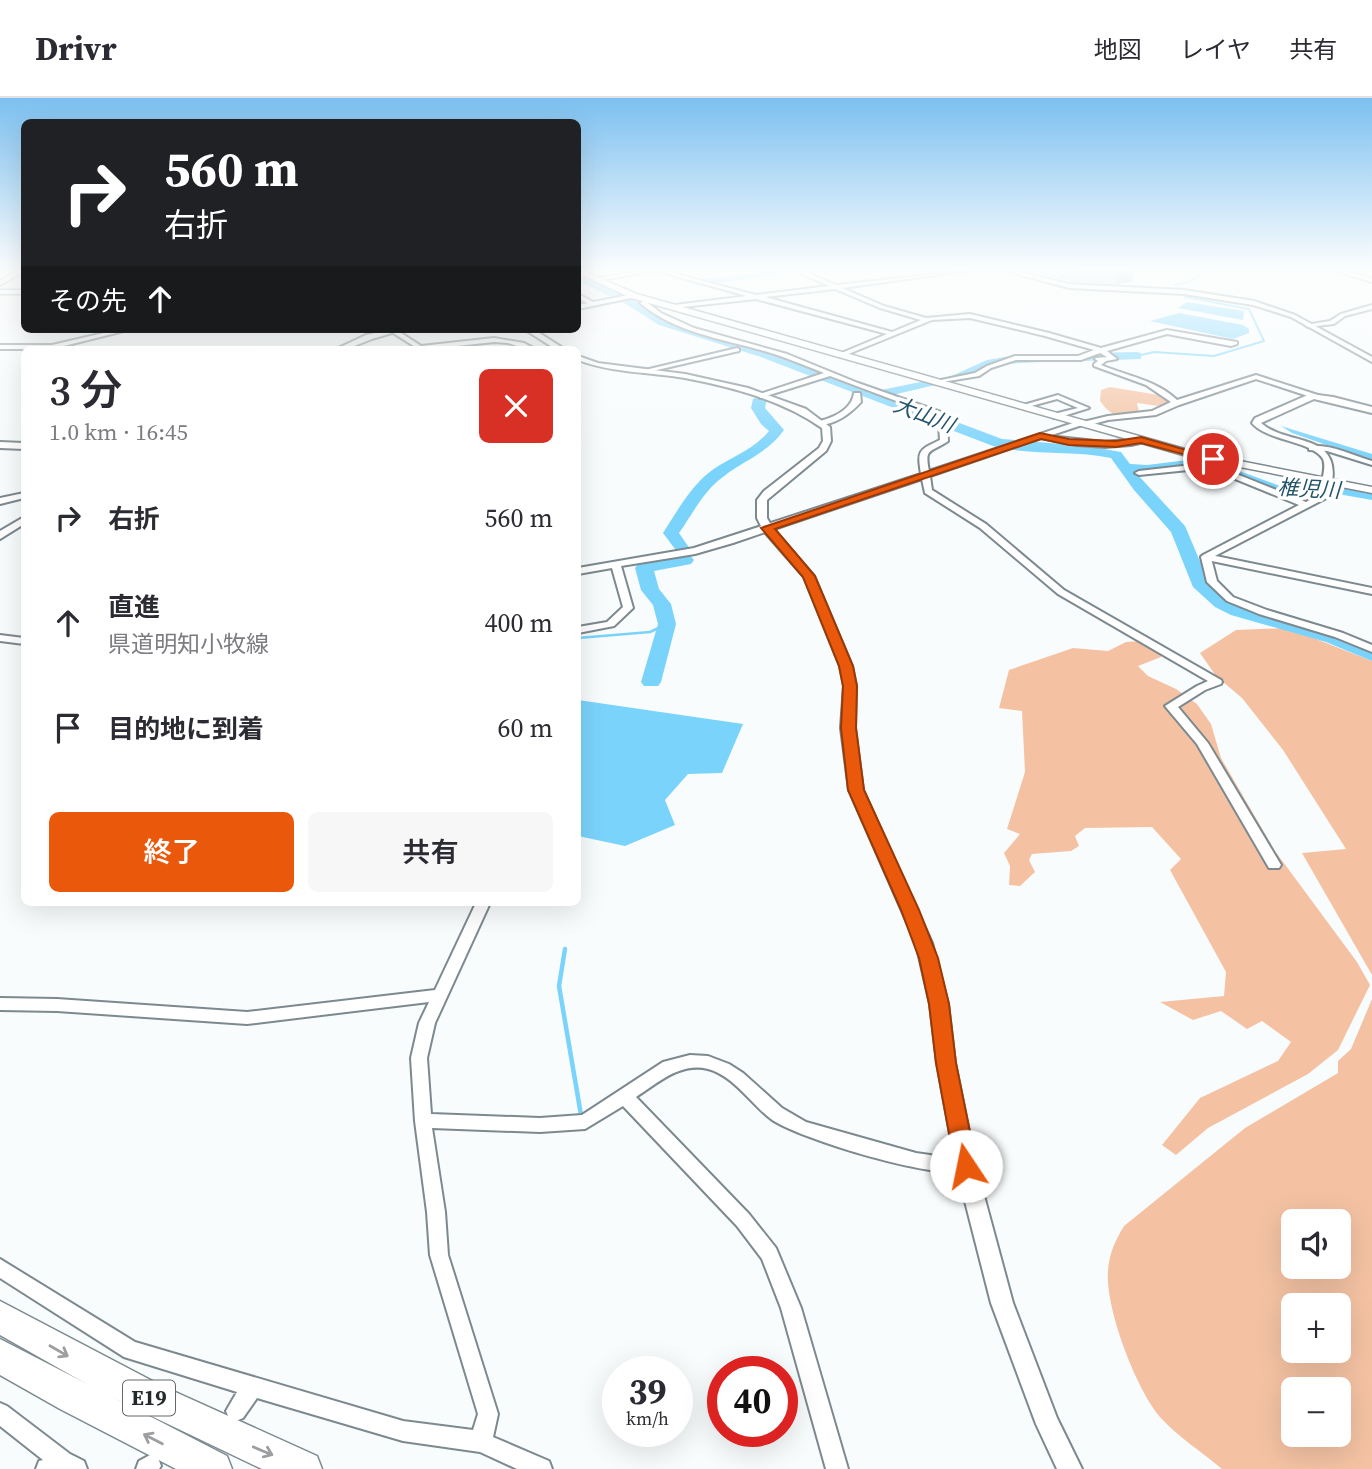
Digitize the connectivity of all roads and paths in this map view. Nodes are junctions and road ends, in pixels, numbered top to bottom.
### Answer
1 (102, 335) edge
2 (380, 335) edge
3 (537, 335) edge
4 (716, 335) edge
5 (772, 335) edge
6 (892, 335) edge
7 (1050, 335) edge
8 (1157, 335) edge
9 (1183, 335) edge
10 (1326, 335) edge
11 (1235, 342) dead end
12 (52, 346) edge
13 (349, 346) edge
14 (435, 346) edge
15 (528, 346) edge
16 (556, 346) edge
17 (0, 347) edge
18 (21, 347) edge
19 (737, 350) dead end
20 (1101, 351) junction
21 (841, 355) junction
22 (1081, 358) junction
23 (1110, 358) junction
24 (581, 359) edge
25 (1372, 360) edge
26 (644, 371) junction
27 (831, 374) junction
28 (818, 378) joint
29 (938, 382) junction
30 (857, 395) dead end
31 (763, 396) junction
32 (1317, 396) junction
33 (1176, 403) junction
34 (1024, 407) junction
35 (1372, 411) edge
36 (1057, 416) junction
37 (823, 423) junction
38 (1083, 423) junction
39 (1040, 436) junction
40 (1141, 440) junction
41 (0, 445) edge
42 (21, 446) edge
43 (1312, 448) junction
44 (1372, 463) edge
45 (1139, 473) dead end
46 (924, 477) junction
47 (1328, 485) junction
48 (1372, 490) edge
49 (21, 497) edge
50 (0, 501) edge
51 (1306, 505) junction
52 (21, 522) edge
53 (767, 528) junction
54 (0, 536) edge
55 (1206, 557) junction
56 (616, 565) junction
57 (581, 571) edge
58 (1372, 592) edge
59 (581, 629) edge
60 (0, 638) edge
61 (21, 641) edge
62 (1372, 649) edge
63 (1274, 865) dead end
64 (482, 906) edge
65 (439, 995) junction
66 (0, 1004) edge
67 (625, 1097) junction
68 (423, 1121) junction
69 (966, 1166) junction
70 (0, 1268) edge
71 (0, 1317) edge
72 (0, 1356) edge
73 (253, 1386) junction
74 (236, 1410) dead end
75 (0, 1413) edge
76 (481, 1442) junction
77 (61, 1467) edge
78 (214, 1469) edge
79 (304, 1469) edge
80 (541, 1469) edge
81 (837, 1469) edge
82 (1070, 1469) edge

1 - 12 street
2 - 13 street
3 - 16 street
4 - 27 street
5 - 21 main road
6 - 21 street
7 - 20 street
8 - 20 street
9 - 11 street
10 - 25 street
14 - 15 street
17 - 18 street
19 - 26 street
20 - 22 street
20 - 23 street
21 - 29 main road
22 - 23 street
22 - 29 street
23 - 33 street
24 - 26 street
26 - 31 street
27 - 28 street
27 - 46 street
28 - 31 street
29 - 34 main road
30 - 37 street
31 - 37 street
32 - 33 street
32 - 35 street
32 - 43 street
33 - 38 street
34 - 36 main road
34 - 36 street
36 - 38 main road
37 - 53 street
38 - 39 street
38 - 40 main road
39 - 40 street
39 - 46 street
40 - 47 main road
41 - 42 street
43 - 44 street
43 - 47 street
45 - 51 street
46 - 53 street
46 - 63 street
47 - 48 main road
47 - 51 street
49 - 50 street
51 - 55 street
52 - 54 street
53 - 56 street
53 - 69 street
55 - 58 street
55 - 62 street
56 - 57 street
56 - 59 street
60 - 61 street
64 - 65 street
65 - 66 street
65 - 68 street
67 - 68 street
67 - 69 street
67 - 81 street
68 - 76 street
69 - 82 street
70 - 73 street
71 -> 79 highway, E19
78 -> 72 highway, E19
73 - 74 street
73 - 76 street
75 - 77 street
76 - 80 street

